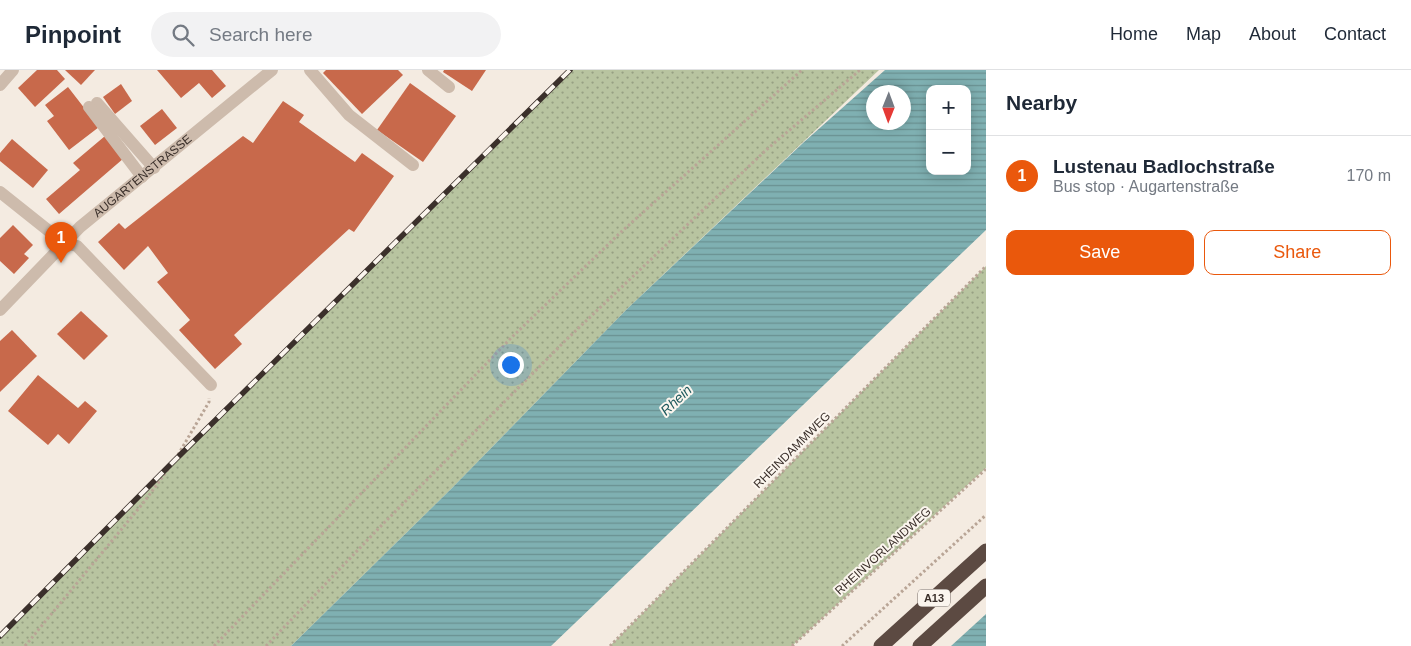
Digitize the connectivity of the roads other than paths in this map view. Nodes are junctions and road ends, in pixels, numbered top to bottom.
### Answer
1 (13, 70) edge
2 (272, 70) edge
3 (310, 70) edge
4 (428, 70) edge
5 (0, 85) edge
6 (449, 87) dead end
7 (413, 165) dead end
8 (154, 168) junction
9 (142, 177) junction
10 (2, 197) edge
11 (64, 243) junction
12 (0, 310) edge
13 (211, 385) road end
14 (986, 551) edge
15 (986, 586) edge
16 (882, 646) edge
17 (920, 646) edge

1 - 5 street
2 - 8 street, AUGARTENSTRASSE
3 - 7 street
4 - 6 street
8 - 9 street, AUGARTENSTRASSE
8 - 9 street
9 - 11 street, AUGARTENSTRASSE
10 - 11 street
11 - 12 street, AUGARTENSTRASSE
11 - 13 street
14 - 16 highway, A13
15 - 17 highway, A13

